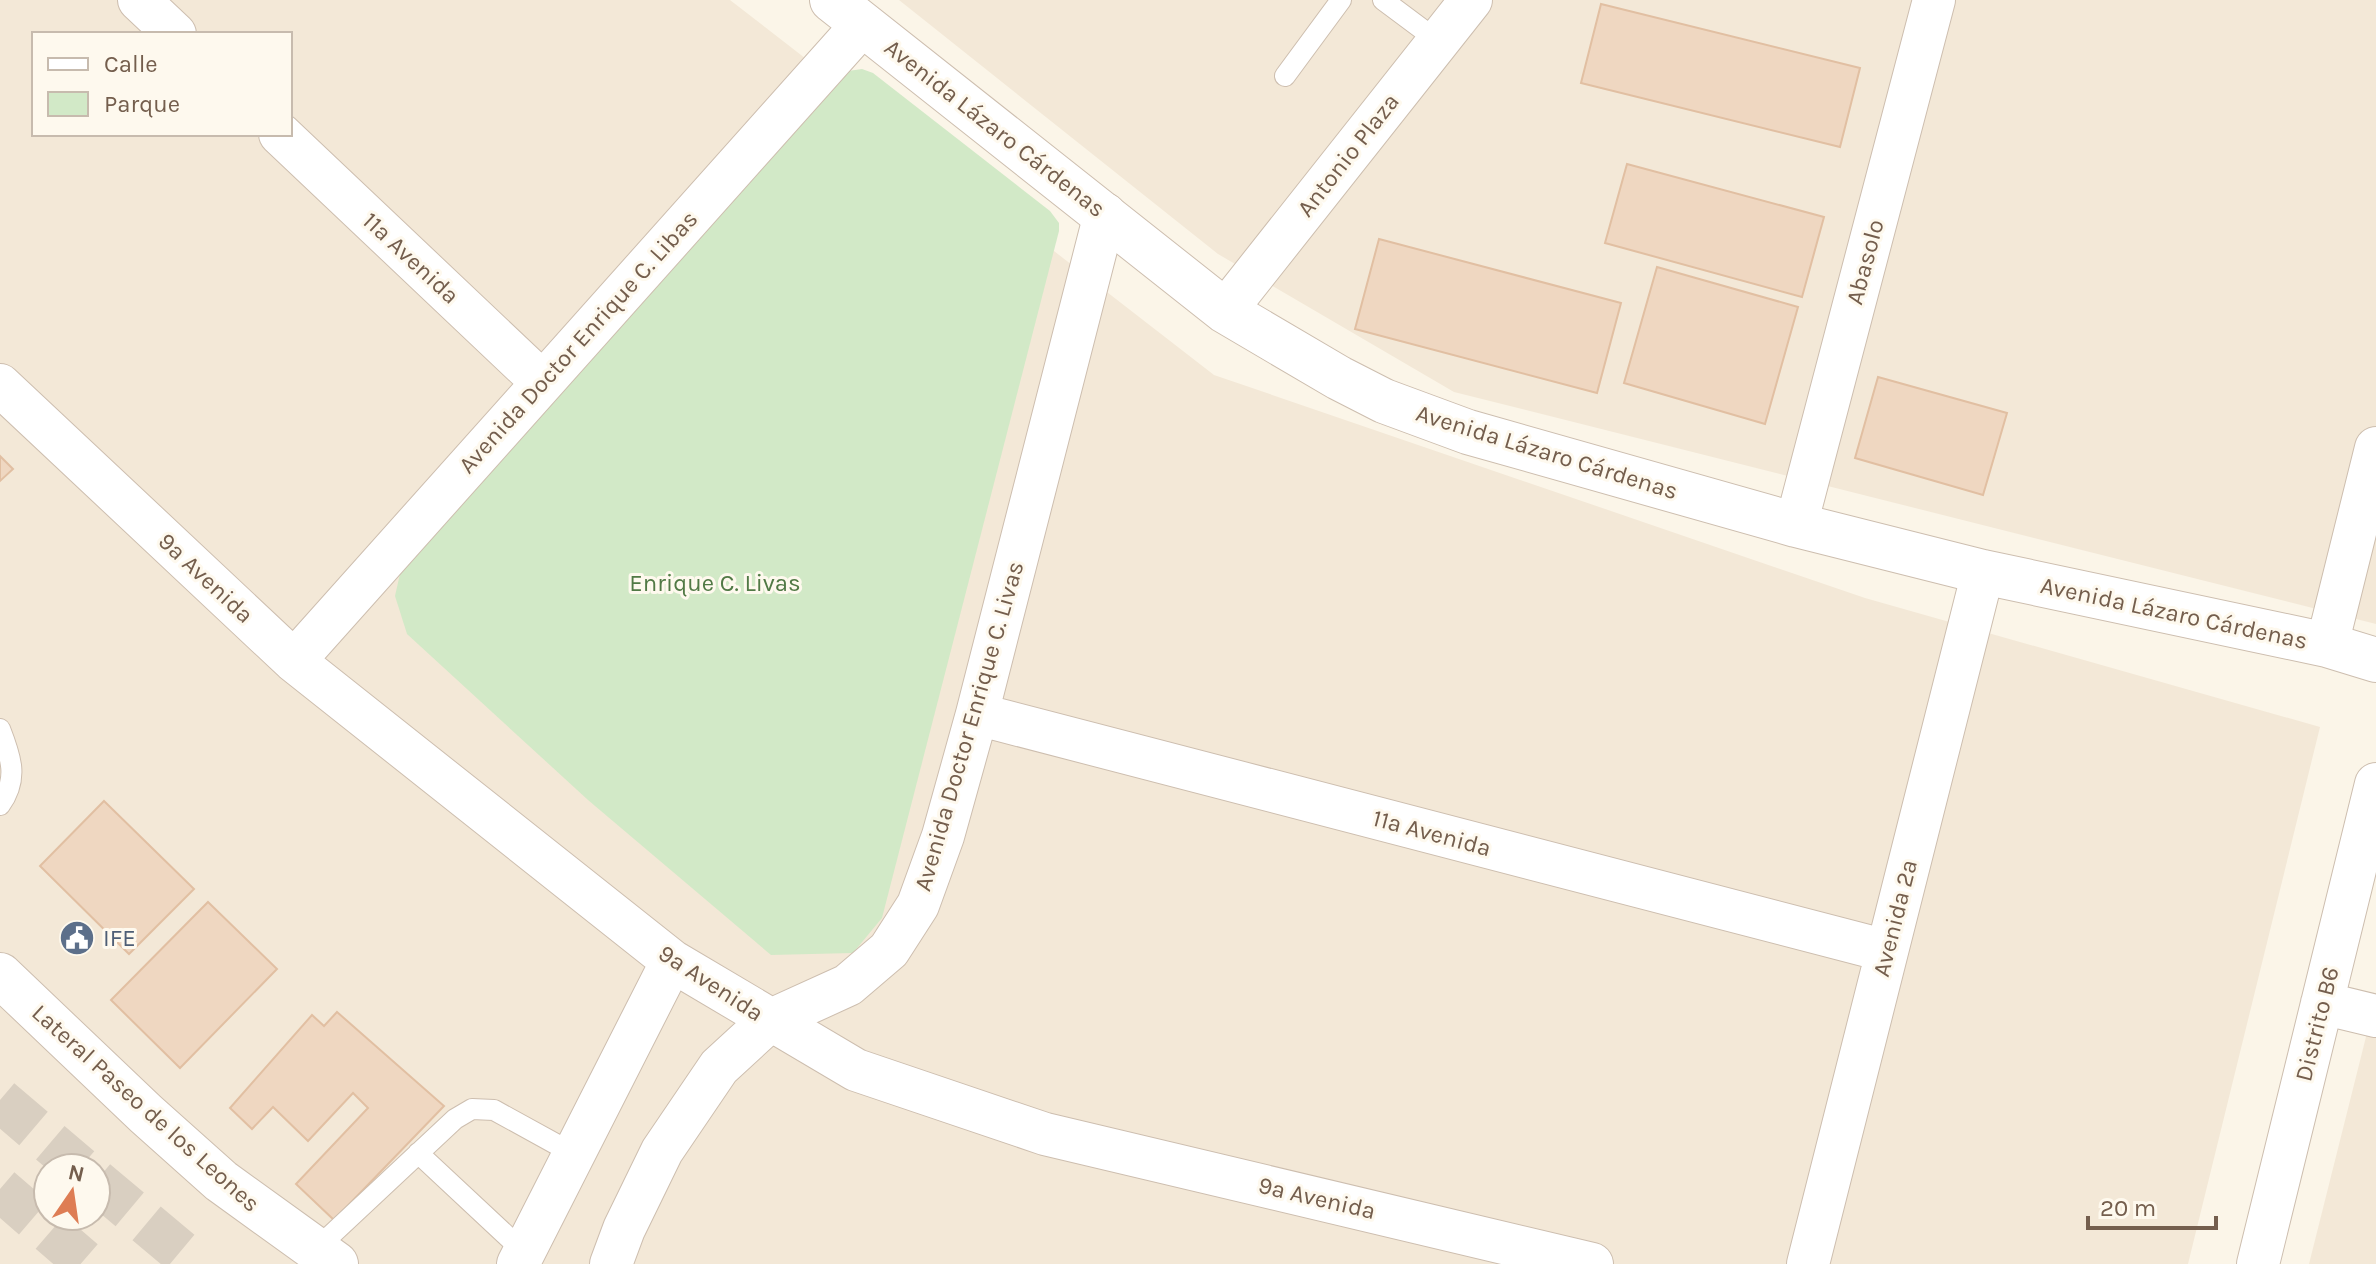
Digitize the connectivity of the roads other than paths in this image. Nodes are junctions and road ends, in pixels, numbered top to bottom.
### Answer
1 (139, 0) edge
2 (1341, 0) edge
3 (1383, 0) edge
4 (1471, 0) edge
5 (1934, 0) edge
6 (847, 12) edge
7 (173, 32) edge
8 (1438, 41) junction
9 (1285, 76) dead end
10 (282, 136) edge
11 (1105, 214) junction
12 (1225, 311) junction
13 (542, 382) junction
14 (0, 385) edge
15 (2376, 448) edge
16 (1796, 525) junction
17 (1983, 572) junction
18 (2327, 645) junction
19 (2376, 660) edge
20 (294, 661) junction
21 (977, 714) junction
22 (0, 729) edge
23 (2376, 784) edge
24 (0, 805) edge
25 (1887, 951) junction
26 (672, 961) junction
27 (0, 975) edge
28 (2322, 1003) junction
29 (2376, 1016) edge
30 (769, 1021) junction
31 (418, 1153) junction
32 (574, 1154) junction
33 (521, 1258) edge
34 (316, 1259) edge
35 (611, 1264) edge
36 (1592, 1264) edge
37 (1808, 1264) edge
38 (2258, 1264) edge

1 - 7 street
2 - 9 lane
3 - 8 lane
4 - 8 street, Antonio Plaza
5 - 16 street, Abasolo
6 - 11 street, Avenida Lázaro Cárdenas
6 - 13 street, Avenida Doctor Enrique C. Libas
8 - 12 street, Antonio Plaza
10 - 13 street, 11a Avenida
11 - 12 street, Avenida Lázaro Cárdenas
11 - 21 street, Avenida Doctor Enrique C. Livas
12 - 16 street, Avenida Lázaro Cárdenas
13 - 20 street, Avenida Doctor Enrique C. Libas
14 - 20 street, 9a Avenida
15 - 18 street
16 - 17 street, Avenida Lázaro Cárdenas
17 - 18 street, Avenida Lázaro Cárdenas
17 - 25 street, Avenida 2a
18 - 19 street, Avenida Lázaro Cárdenas
20 - 26 street, 9a Avenida
21 - 25 street, 11a Avenida
21 - 30 street, Avenida Doctor Enrique C. Livas
22 - 24 lane
23 - 28 street, Distrito B6
25 - 37 street, Avenida 2a
26 - 30 street, 9a Avenida
26 - 32 street
27 - 34 street, Lateral Paseo de los Leones
28 - 29 street
28 - 38 street, Distrito B6
30 - 35 street, Avenida Doctor Enrique C. Livas
30 - 36 street, 9a Avenida
31 - 32 lane
31 - 33 lane
31 - 34 lane
32 - 33 street

